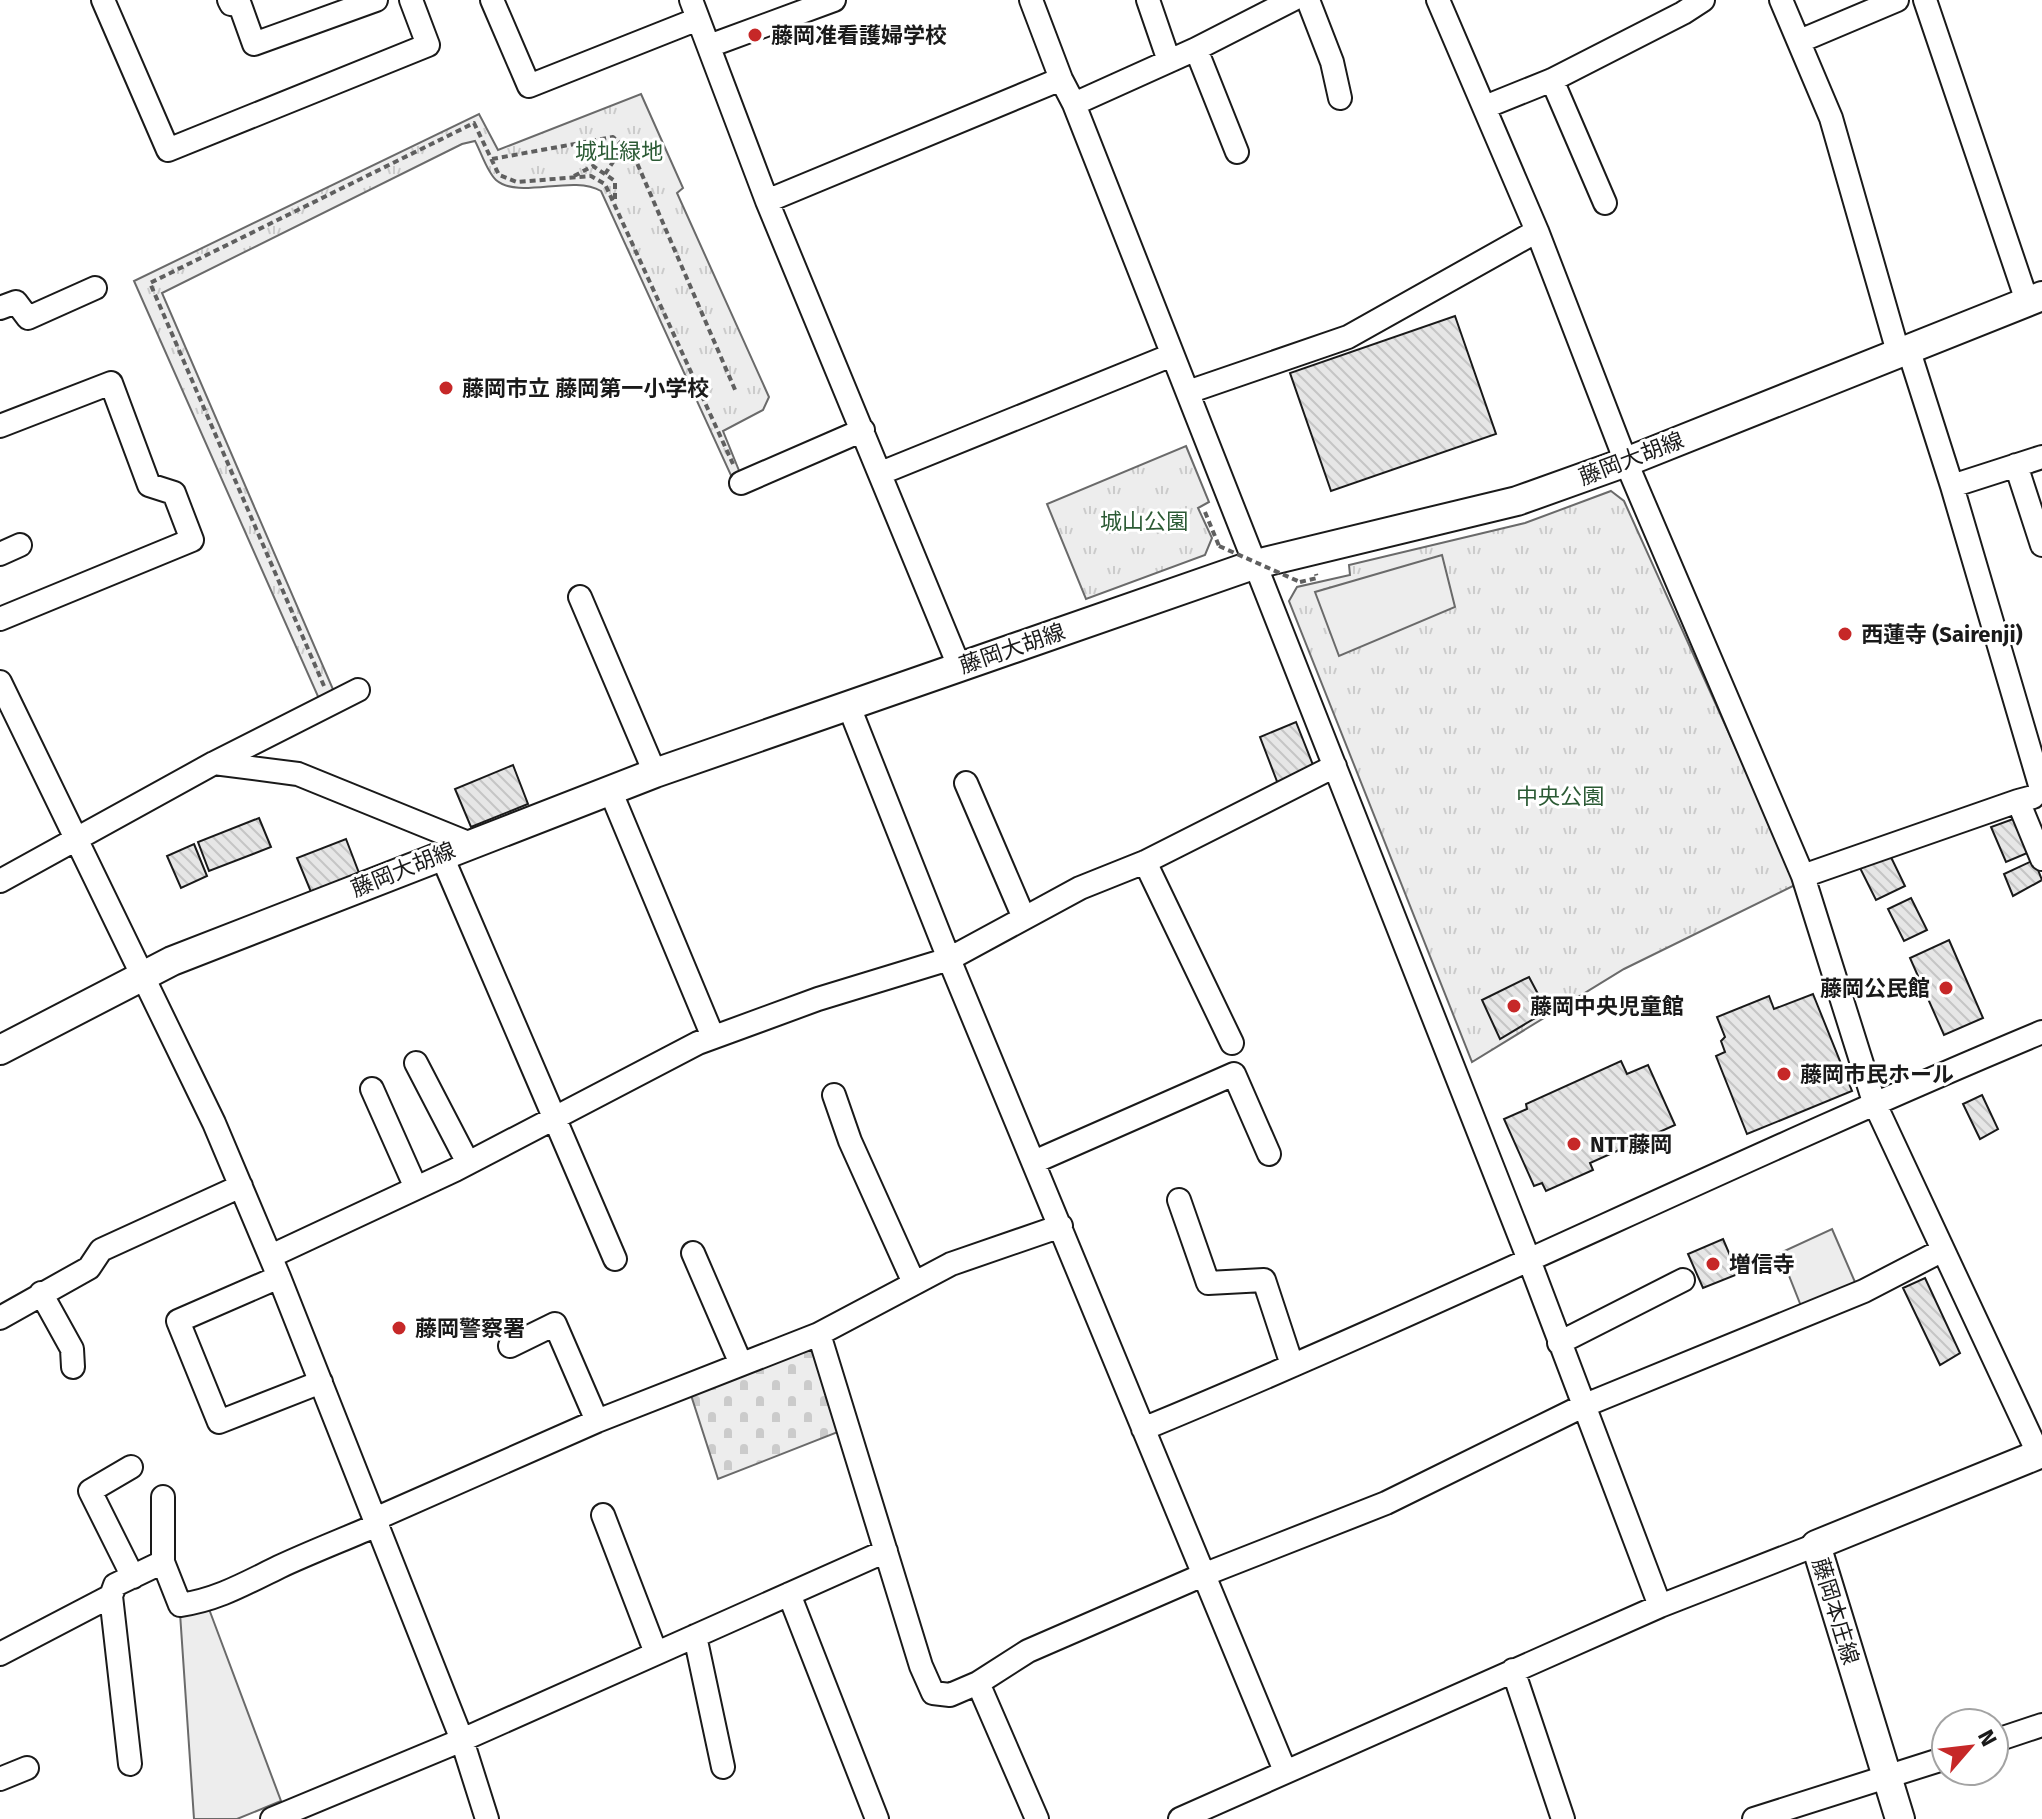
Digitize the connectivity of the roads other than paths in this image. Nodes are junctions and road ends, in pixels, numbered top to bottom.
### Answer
1 (103, 0) edge
2 (229, 0) edge
3 (376, 0) edge
4 (411, 0) edge
5 (492, 0) edge
6 (834, 0) edge
7 (1031, 0) edge
8 (1148, 0) edge
9 (1292, 0) edge
10 (1308, 0) edge
11 (1438, 0) edge
12 (1703, 0) edge
13 (1781, 0) edge
14 (1897, 0) edge
15 (1925, 0) edge
16 (1680, 6) edge
17 (694, 9) edge
18 (1800, 41) junction
19 (709, 46) junction
20 (1196, 49) junction
21 (1169, 61) junction
22 (1061, 79) junction
23 (1552, 80) junction
24 (1340, 98) dead end
25 (1074, 104) junction
26 (1485, 107) junction
27 (1237, 152) dead end
28 (767, 201) junction
29 (1605, 203) dead end
30 (1537, 231) junction
31 (95, 288) dead end
32 (2034, 298) edge
33 (0, 308) edge
34 (1903, 350) junction
35 (1172, 355) junction
36 (1188, 392) junction
37 (0, 426) edge
38 (863, 430) junction
39 (2042, 457) edge
40 (1626, 462) junction
41 (2016, 465) junction
42 (881, 473) junction
43 (741, 483) road end
44 (1952, 486) junction
45 (2042, 545) edge
46 (1256, 564) junction
47 (580, 597) dead end
48 (0, 619) edge
49 (959, 666) junction
50 (0, 682) edge
51 (358, 690) dead end
52 (848, 704) junction
53 (214, 763) junction
54 (1335, 766) junction
55 (655, 773) junction
56 (966, 783) dead end
57 (610, 790) junction
58 (2042, 794) edge
59 (2018, 801) junction
60 (74, 838) junction
61 (468, 843) junction
62 (441, 854) junction
63 (2042, 859) edge
64 (1145, 862) junction
65 (1803, 876) junction
66 (0, 881) edge
67 (1024, 918) junction
68 (949, 959) junction
69 (143, 974) junction
70 (2042, 1032) edge
71 (713, 1037) junction
72 (1232, 1043) dead end
73 (0, 1050) edge
74 (416, 1063) dead end
75 (372, 1089) dead end
76 (834, 1095) dead end
77 (1874, 1102) junction
78 (553, 1118) junction
79 (1269, 1154) dead end
80 (1034, 1162) junction
81 (468, 1163) junction
82 (241, 1186) junction
83 (416, 1188) junction
84 (1179, 1200) dead end
85 (1061, 1226) junction
86 (1943, 1250) junction
87 (693, 1253) dead end
88 (615, 1259) dead end
89 (1529, 1260) junction
90 (275, 1266) junction
91 (1683, 1280) dead end
92 (914, 1283) junction
93 (41, 1293) junction
94 (0, 1318) edge
95 (819, 1334) junction
96 (1559, 1343) junction
97 (510, 1346) dead end
98 (741, 1364) junction
99 (1292, 1365) junction
100 (73, 1367) dead end
101 (321, 1382) junction
102 (1583, 1406) junction
103 (597, 1421) junction
104 (1143, 1429) junction
105 (2040, 1454) edge
106 (131, 1467) dead end
107 (163, 1497) dead end
108 (603, 1515) dead end
109 (376, 1522) junction
110 (1816, 1545) junction
111 (886, 1551) junction
112 (163, 1562) junction
113 (1203, 1575) junction
114 (133, 1577) junction
115 (789, 1594) junction
116 (111, 1596) junction
117 (1660, 1606) junction
118 (695, 1636) junction
119 (656, 1653) junction
120 (0, 1654) edge
121 (1513, 1670) junction
122 (978, 1683) junction
123 (2042, 1725) edge
124 (2010, 1736) edge
125 (462, 1740) junction
126 (130, 1764) dead end
127 (1930, 1764) edge
128 (723, 1767) dead end
129 (27, 1768) dead end
130 (1285, 1771) junction
131 (1888, 1778) junction
132 (0, 1779) edge
133 (272, 1819) edge
134 (487, 1819) edge
135 (877, 1819) edge
136 (1037, 1819) edge
137 (1180, 1819) edge
138 (1563, 1819) edge
139 (1754, 1819) edge
140 (1900, 1819) edge

1 - 4 street
2 - 3 street
5 - 17 street
6 - 19 street
7 - 22 street
8 - 21 street
9 - 20 street
10 - 24 street
11 - 26 street
12 - 16 street
13 - 18 street
14 - 18 street
15 - 32 street
16 - 23 street
17 - 19 street
18 - 34 street
19 - 28 street
20 - 21 street
20 - 27 street
21 - 25 street
22 - 25 street
22 - 28 street
23 - 26 street
23 - 29 street
25 - 35 street
26 - 30 street
28 - 38 street
30 - 36 street
30 - 40 street
31 - 33 street
32 - 34 main road, 藤岡大胡線
34 - 40 main road, 藤岡大胡線
34 - 44 street
35 - 36 street
35 - 42 street
36 - 46 street
37 - 48 street
38 - 42 street
38 - 43 street
39 - 41 street
40 - 46 main road, 藤岡大胡線
40 - 65 street
41 - 44 street
41 - 45 street
42 - 49 street
44 - 58 street
46 - 49 main road, 藤岡大胡線
46 - 54 street
47 - 55 street
49 - 52 main road, 藤岡大胡線
50 - 60 street
51 - 53 street
52 - 55 main road, 藤岡大胡線
52 - 68 street
53 - 60 street
53 - 61 street
54 - 64 street
54 - 89 street
55 - 57 main road, 藤岡大胡線
56 - 67 street
57 - 61 main road, 藤岡大胡線
57 - 71 street
58 - 59 street
59 - 63 street
59 - 65 street
60 - 66 street
60 - 69 street
61 - 62 main road, 藤岡大胡線
62 - 69 main road, 藤岡大胡線
62 - 78 street
64 - 67 street
64 - 72 street
65 - 77 street
67 - 68 street
68 - 71 street
68 - 80 street
69 - 73 main road, 藤岡大胡線
69 - 82 street
70 - 77 street
71 - 78 street
74 - 81 street
75 - 83 street
76 - 92 street
77 - 86 street
77 - 89 street
78 - 81 street
78 - 88 street
79 - 80 street
80 - 85 street
81 - 83 street
82 - 90 street
82 - 93 street
83 - 90 street
84 - 99 street
85 - 92 street
85 - 104 street
86 - 102 street
86 - 105 street
87 - 98 street
89 - 96 street
89 - 99 street
90 - 101 street
90 - 101 street
91 - 96 street
92 - 95 street
93 - 94 street
93 - 100 street
95 - 98 street
95 - 111 street
96 - 102 street
97 - 103 street
98 - 103 street
99 - 104 street
101 - 109 street
102 - 113 street
102 - 117 street
103 - 109 street
104 - 113 street
105 - 110 main road, 藤岡本庄線
106 - 114 street
107 - 112 street
108 - 119 street
109 - 112 street
109 - 125 street
110 - 117 street
110 - 131 main road, 藤岡本庄線
111 - 115 street
111 - 122 street
112 - 114 street
113 - 122 street
113 - 130 street
114 - 116 street
115 - 118 street
115 - 135 street
116 - 120 street
116 - 126 street
117 - 121 street
118 - 119 street
118 - 128 street
119 - 125 street
121 - 130 street
121 - 138 street
122 - 136 street
123 - 124 street
125 - 133 street
125 - 134 street
127 - 131 street
129 - 132 street
130 - 137 street
131 - 139 street
131 - 140 main road, 藤岡本庄線

